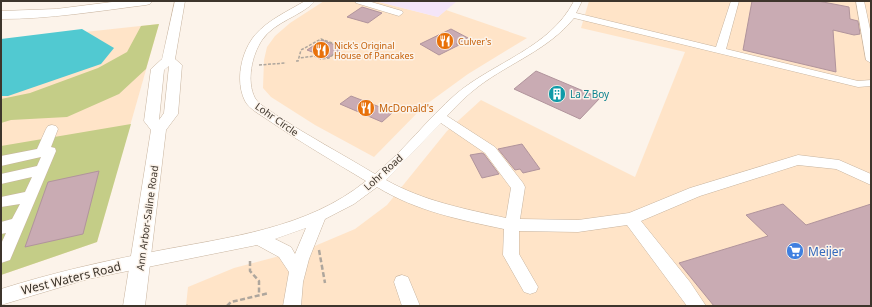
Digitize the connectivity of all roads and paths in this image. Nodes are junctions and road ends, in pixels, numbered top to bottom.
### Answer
1 (146, 1) edge
2 (180, 1) edge
3 (311, 1) edge
4 (359, 1) edge
5 (578, 1) edge
6 (734, 1) edge
7 (860, 1) edge
8 (399, 13) dead end
9 (1, 15) edge
10 (572, 15) junction
11 (720, 51) junction
12 (299, 58) junction
13 (168, 60) junction
14 (871, 60) edge
15 (296, 61) dead end
16 (286, 63) dead end
17 (259, 65) dead end
18 (871, 83) edge
19 (439, 116) junction
20 (52, 129) dead end
21 (159, 130) junction
22 (42, 152) junction
23 (1, 161) edge
24 (41, 170) junction
25 (1, 179) edge
26 (871, 180) edge
27 (374, 181) junction
28 (30, 196) junction
29 (1, 202) edge
30 (320, 215) junction
31 (631, 219) junction
32 (17, 224) junction
33 (512, 225) junction
34 (1, 228) edge
35 (258, 238) junction
36 (319, 248) dead end
37 (1, 256) edge
38 (141, 261) junction
39 (250, 261) dead end
40 (297, 271) junction
41 (402, 282) dead end
42 (325, 283) dead end
43 (530, 287) dead end
44 (269, 293) dead end
45 (259, 295) junction
46 (1, 297) edge
47 (134, 306) edge
48 (227, 306) edge
49 (292, 306) edge
50 (411, 306) edge
51 (697, 306) edge

1 - 9 highway
2 - 13 main road
3 - 27 street, Lohr Circle
4 - 8 street
5 - 10 street, Lohr Road
6 - 11 street
7 - 14 street
10 - 11 street
10 - 19 street, Lohr Road
11 - 18 street
12 - 12 path
12 - 15 path
13 - 21 main road
13 - 21 main road, Ann Arbor-Saline Road
16 - 17 path
19 - 27 street, Lohr Road
19 - 33 street
20 - 22 street
21 - 38 main road, Ann Arbor-Saline Road
22 - 23 street
22 - 24 street
24 - 25 street
24 - 28 street
26 - 31 street, Lohr Circle
27 - 30 street, Lohr Road
27 - 33 street, Lohr Circle
28 - 29 street
28 - 32 street
30 - 35 street, Lohr Road
30 - 40 street
31 - 33 street, Lohr Circle
31 - 51 street
32 - 34 street
32 - 37 street
33 - 43 street
35 - 38 street, Lohr Road
35 - 40 street
36 - 42 path
38 - 46 street, West Waters Road
38 - 47 main road, Ann Arbor-Saline Road
39 - 45 path
40 - 49 street
41 - 50 street
44 - 45 path
45 - 48 path

